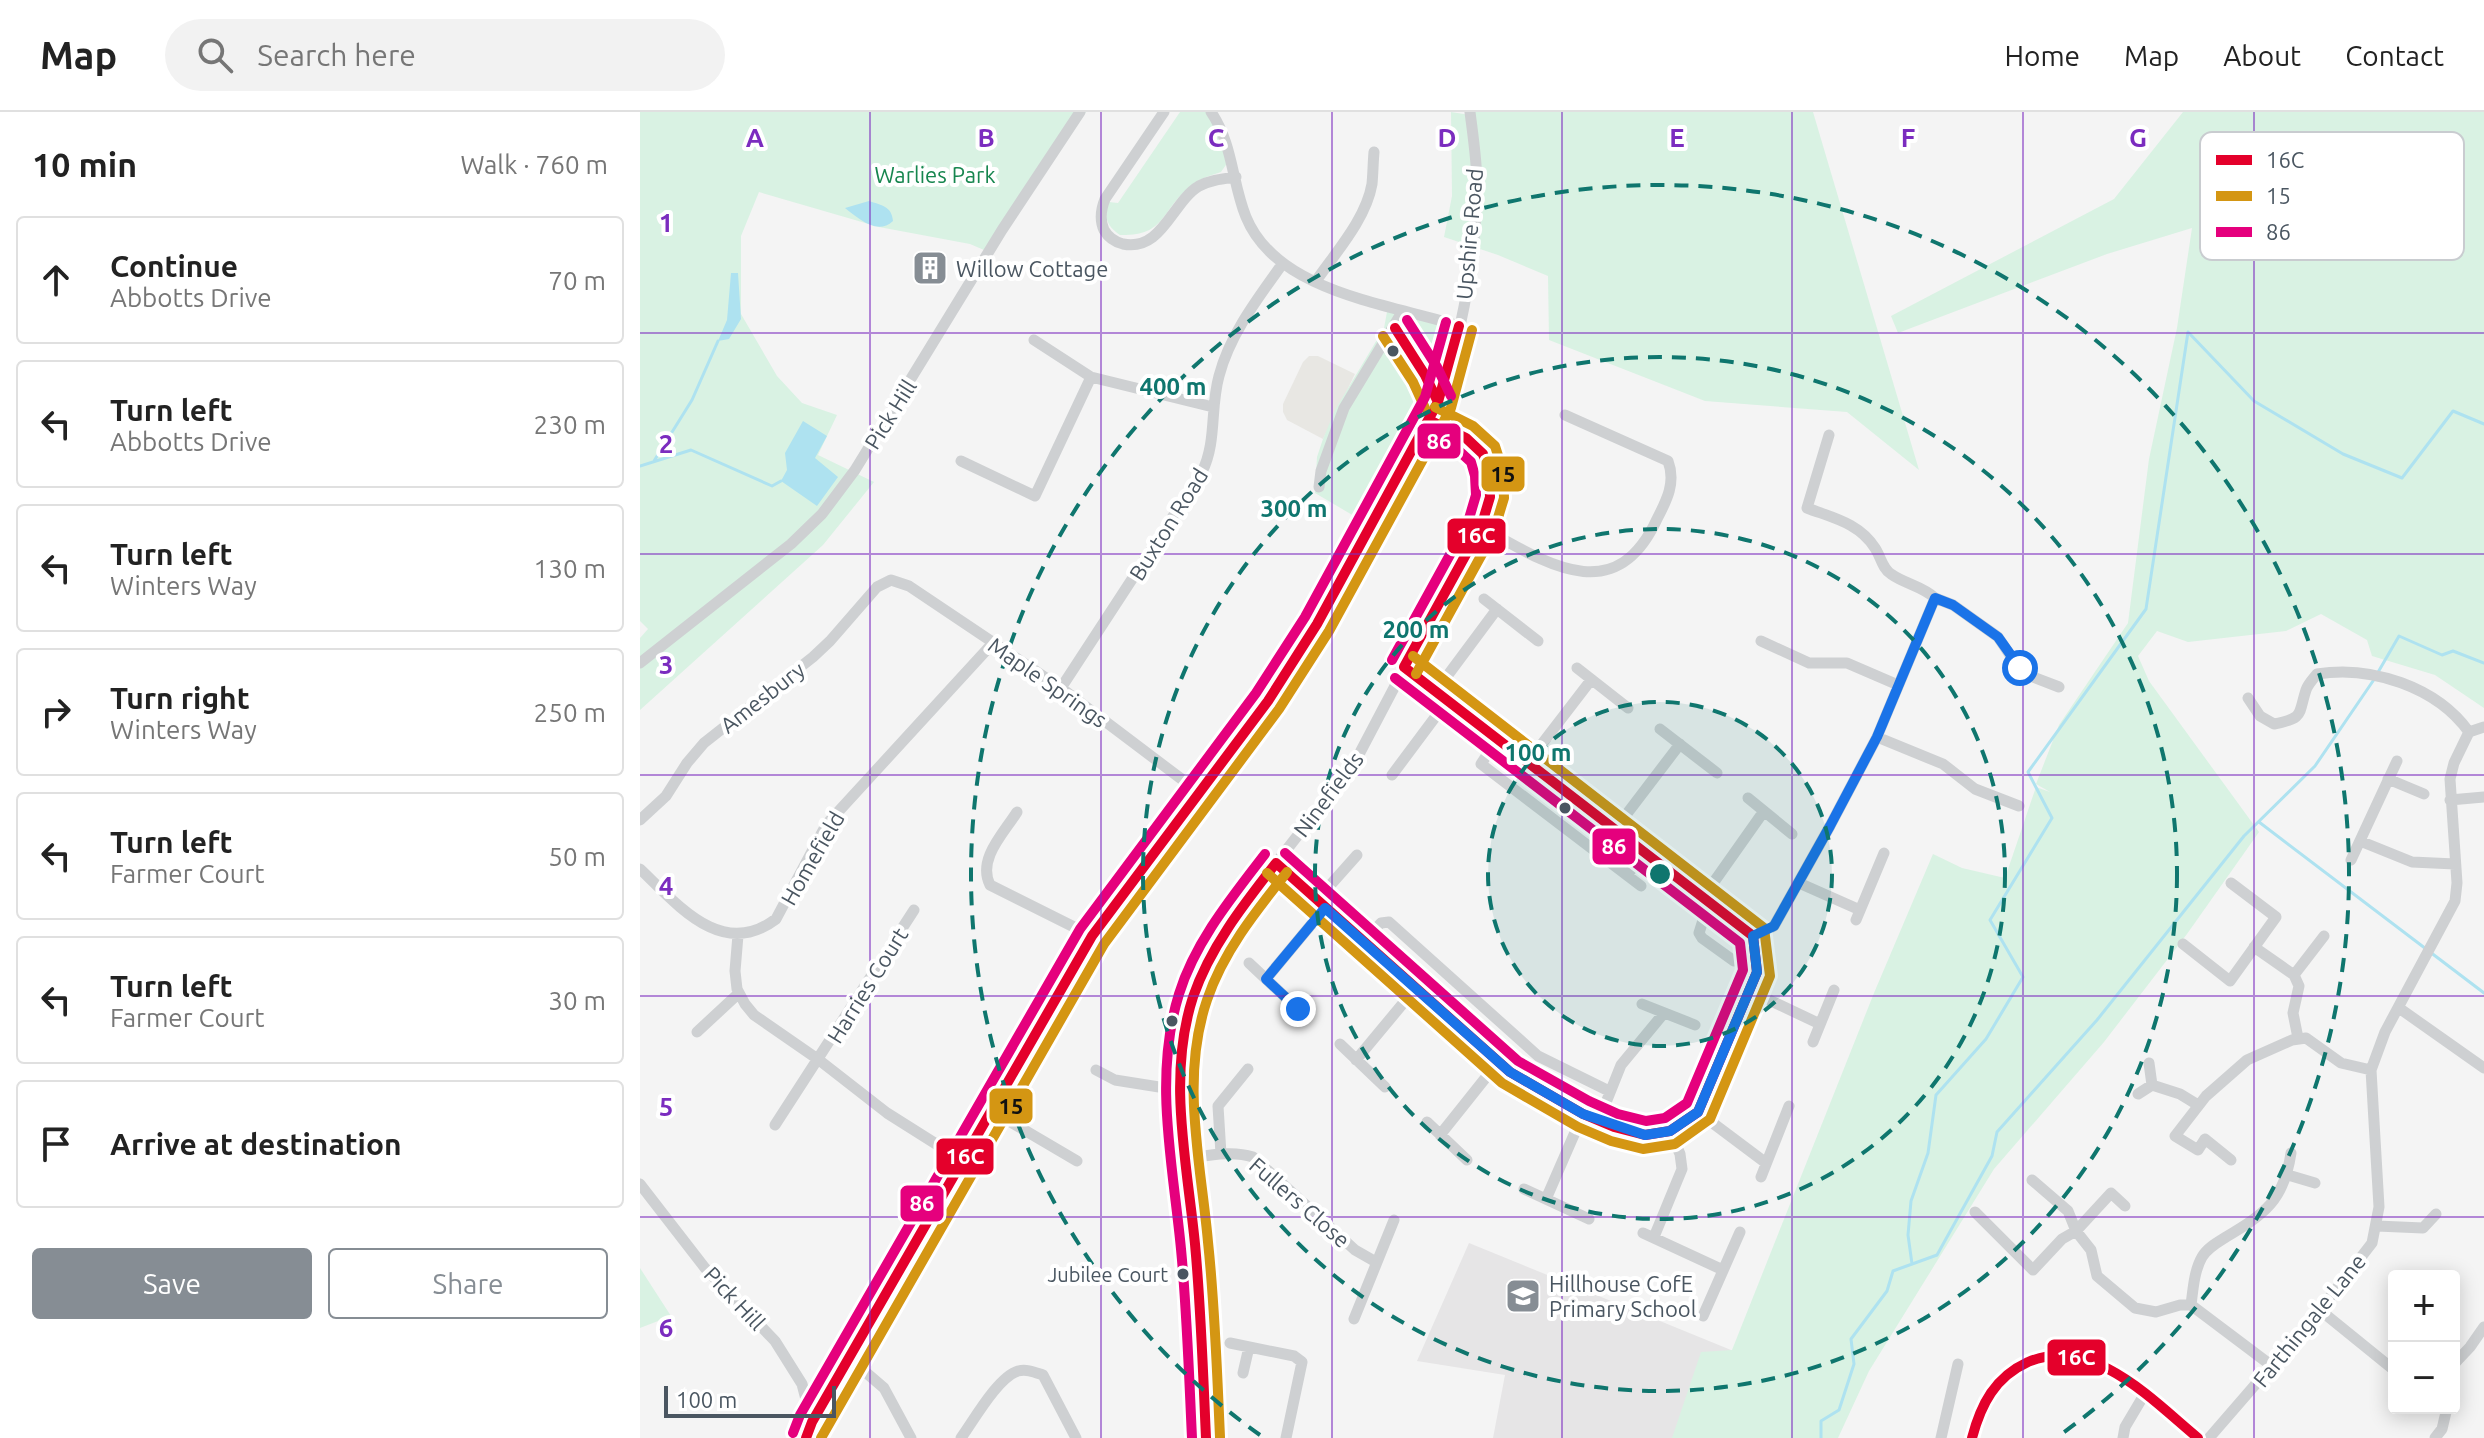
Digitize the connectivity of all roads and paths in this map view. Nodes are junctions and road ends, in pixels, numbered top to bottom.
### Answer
1 (1080, 112) edge
2 (1164, 112) edge
3 (1211, 112) edge
4 (1470, 112) edge
5 (1374, 152) dead end
6 (1236, 177) junction
7 (1283, 263) junction
8 (1316, 281) junction
9 (1402, 312) junction
10 (1459, 326) junction
11 (1395, 328) junction
12 (1034, 340) dead end
13 (1091, 377) junction
14 (1438, 402) junction
15 (1213, 407) junction
16 (1565, 415) dead end
17 (1429, 420) junction
18 (1829, 435) dead end
19 (961, 461) dead end
20 (1319, 487) dead end
21 (1481, 527) junction
22 (891, 580) joint
23 (1935, 598) junction
24 (1484, 599) dead end
25 (1497, 609) junction
26 (1538, 641) dead end
27 (1761, 641) dead end
28 (992, 644) junction
29 (640, 663) edge
30 (1404, 667) junction
31 (1577, 668) dead end
32 (1591, 680) junction
33 (1898, 685) junction
34 (2059, 687) dead end
35 (1061, 688) junction
36 (1436, 691) junction
37 (2248, 698) dead end
38 (1448, 700) junction
39 (1628, 708) dead end
40 (2484, 727) edge
41 (1660, 729) dead end
42 (2469, 732) junction
43 (1877, 737) junction
44 (1498, 738) junction
45 (1680, 744) junction
46 (2397, 761) dead end
47 (1528, 762) junction
48 (1717, 773) dead end
49 (1392, 775) dead end
50 (2388, 779) junction
51 (1200, 793) junction
52 (2424, 794) dead end
53 (2484, 797) edge
54 (1748, 798) dead end
55 (2450, 800) junction
56 (2019, 806) dead end
57 (1764, 811) junction
58 (1017, 812) dead end
59 (640, 820) edge
60 (1616, 828) junction
61 (1792, 834) dead end
62 (2360, 841) junction
63 (1645, 852) junction
64 (1884, 853) dead end
65 (1357, 855) dead end
66 (2351, 860) dead end
67 (1276, 863) junction
68 (2455, 864) junction
69 (640, 869) edge
70 (1627, 875) junction
71 (1799, 883) junction
72 (2231, 883) dead end
73 (1641, 886) dead end
74 (1706, 898) junction
75 (1321, 904) junction
76 (914, 910) dead end
77 (738, 935) junction
78 (1092, 936) junction
79 (1753, 936) junction
80 (2324, 936) dead end
81 (1363, 942) junction
82 (2183, 944) dead end
83 (2254, 947) junction
84 (1734, 961) dead end
85 (1249, 963) dead end
86 (2294, 975) junction
87 (1266, 979) junction
88 (1415, 989) junction
89 (1834, 990) dead end
90 (1750, 991) junction
91 (739, 993) junction
92 (1642, 1004) dead end
93 (2399, 1008) junction
94 (1298, 1009) dead end
95 (1664, 1013) junction
96 (1820, 1024) junction
97 (1695, 1025) dead end
98 (697, 1032) dead end
99 (2298, 1038) junction
100 (1813, 1042) dead end
101 (1340, 1044) dead end
102 (819, 1060) junction
103 (1356, 1060) junction
104 (1499, 1061) junction
105 (2149, 1063) dead end
106 (2484, 1068) edge
107 (1248, 1069) dead end
108 (1096, 1070) dead end
109 (2371, 1070) junction
110 (2152, 1085) junction
111 (1385, 1087) dead end
112 (1178, 1090) junction
113 (1609, 1091) junction
114 (2138, 1094) dead end
115 (2198, 1105) junction
116 (1789, 1106) dead end
117 (992, 1111) junction
118 (1698, 1112) junction
119 (1583, 1114) junction
120 (1599, 1120) junction
121 (1427, 1122) dead end
122 (775, 1125) dead end
123 (1670, 1131) junction
124 (1440, 1135) junction
125 (2291, 1153) dead end
126 (1221, 1154) junction
127 (1184, 1159) junction
128 (1467, 1160) dead end
129 (2231, 1160) dead end
130 (963, 1161) junction
131 (1077, 1161) dead end
132 (1766, 1163) junction
133 (2288, 1175) junction
134 (1761, 1177) dead end
135 (2032, 1180) dead end
136 (2315, 1183) dead end
137 (640, 1184) edge
138 (1524, 1189) dead end
139 (1546, 1199) junction
140 (2125, 1206) dead end
141 (1975, 1212) dead end
142 (2436, 1214) dead end
143 (1589, 1219) dead end
144 (1394, 1220) dead end
145 (2377, 1226) junction
146 (2076, 1231) junction
147 (1740, 1232) dead end
148 (1376, 1262) junction
149 (1723, 1270) junction
150 (2191, 1305) junction
151 (2320, 1310) junction
152 (1703, 1316) dead end
153 (1354, 1319) dead end
154 (2484, 1327) edge
155 (1230, 1343) dead end
156 (1249, 1347) junction
157 (849, 1358) junction
158 (2460, 1358) edge
159 (1958, 1364) dead end
160 (2388, 1365) edge
161 (2272, 1366) junction
162 (1243, 1373) dead end
163 (2144, 1395) junction
164 (2446, 1414) edge
165 (812, 1422) junction
166 (806, 1438) edge
167 (911, 1438) edge
168 (961, 1438) edge
169 (1076, 1438) edge
170 (1206, 1438) edge
171 (1286, 1438) edge
172 (1941, 1438) edge
173 (1972, 1438) edge
174 (2123, 1438) edge
175 (2198, 1438) edge
176 (2209, 1438) edge
177 (2435, 1438) edge

1 - 29 street, Pick Hill
2 - 6 street
3 - 6 street
4 - 10 street, Upshire Road
5 - 8 street
6 - 7 street
7 - 8 street
7 - 15 street, Buxton Road
8 - 9 street
9 - 10 street
9 - 11 street
10 - 14 street, Upshire Road
11 - 14 street
11 - 20 street
12 - 13 street
13 - 15 street
13 - 19 street
14 - 17 street, Upshire Road
15 - 35 street, Buxton Road
16 - 21 street
17 - 21 street, Ninefields
17 - 51 street, Upshire Road
18 - 23 street
21 - 30 street, Ninefields
22 - 28 street, Maple Springs
22 - 59 street, Amesbury
23 - 33 street
23 - 34 street
24 - 25 street
25 - 26 street
25 - 36 street
27 - 33 street
28 - 35 street, Maple Springs
28 - 77 street, Homefield
30 - 36 street
30 - 67 street, Ninefields
31 - 32 street
32 - 39 street
32 - 47 street
33 - 43 street
35 - 51 street, Maple Springs
36 - 38 street
37 - 42 street
38 - 44 street
38 - 49 street
40 - 42 street
41 - 45 street
42 - 55 street, Farthingale Lane
43 - 56 street
43 - 71 street
44 - 47 street
44 - 70 street
45 - 48 street
45 - 60 street
46 - 50 street
47 - 60 street
50 - 52 street
50 - 62 street
51 - 78 street, Upshire Road
53 - 55 street
54 - 57 street
55 - 68 street, Farthingale Lane
57 - 61 street
57 - 74 street
58 - 78 street
60 - 63 street
62 - 66 street
62 - 68 street
63 - 70 street
63 - 74 street
64 - 71 street
65 - 75 street
67 - 75 street
67 - 112 street, Ninefields
68 - 93 street, Farthingale Lane
69 - 77 street
70 - 73 street
71 - 79 street
72 - 83 street
74 - 79 street
74 - 84 street
75 - 81 street
75 - 87 street
76 - 102 street, Harries Court
77 - 91 street
78 - 117 street, Upshire Road
79 - 90 street
80 - 86 street
81 - 88 street
81 - 113 street
82 - 83 street
83 - 86 street
85 - 87 street
86 - 99 street
87 - 94 street
88 - 103 street
88 - 104 street
89 - 96 street
90 - 96 street
90 - 118 street
91 - 98 street
91 - 102 street, Harries Court
92 - 95 street
93 - 106 street
93 - 109 street, Farthingale Lane
95 - 97 street
95 - 113 street
96 - 100 street
99 - 109 street
99 - 115 street
101 - 103 street
102 - 122 street, Harries Court
102 - 130 street, Harries Court
103 - 111 street
104 - 119 street
104 - 124 street
105 - 110 street
107 - 126 street, Fullers Close
108 - 112 street
109 - 145 street, Farthingale Lane
110 - 114 street
110 - 115 street
112 - 127 street, Ninefields
113 - 120 street
115 - 129 street
116 - 132 street
117 - 130 street, Upshire Road
117 - 131 street
118 - 123 street
118 - 132 street
119 - 120 street
119 - 139 street
120 - 123 street
121 - 124 street
123 - 149 street
124 - 128 street
125 - 133 street
126 - 127 street, Fullers Close
126 - 148 street, Fullers Close
127 - 170 street, Ninefields
130 - 157 street, Upshire Road
132 - 134 street
133 - 136 street
133 - 150 street
135 - 146 street
137 - 165 street, Pick Hill
138 - 139 street
139 - 143 street
140 - 146 street
141 - 146 street
142 - 145 street
144 - 148 street, Fullers Close
145 - 151 street, Farthingale Lane
146 - 150 street
147 - 149 street
148 - 153 street, Fullers Close
149 - 152 street
150 - 161 street
151 - 160 street
151 - 161 street, Farthingale Lane
154 - 158 street
155 - 156 street
156 - 162 street
156 - 171 street
157 - 165 street, Upshire Road
157 - 167 street
159 - 172 street
161 - 176 street, Farthingale Lane
163 - 173 street
163 - 174 street
163 - 175 street
164 - 177 street
165 - 166 street, Upshire Road
168 - 169 street

